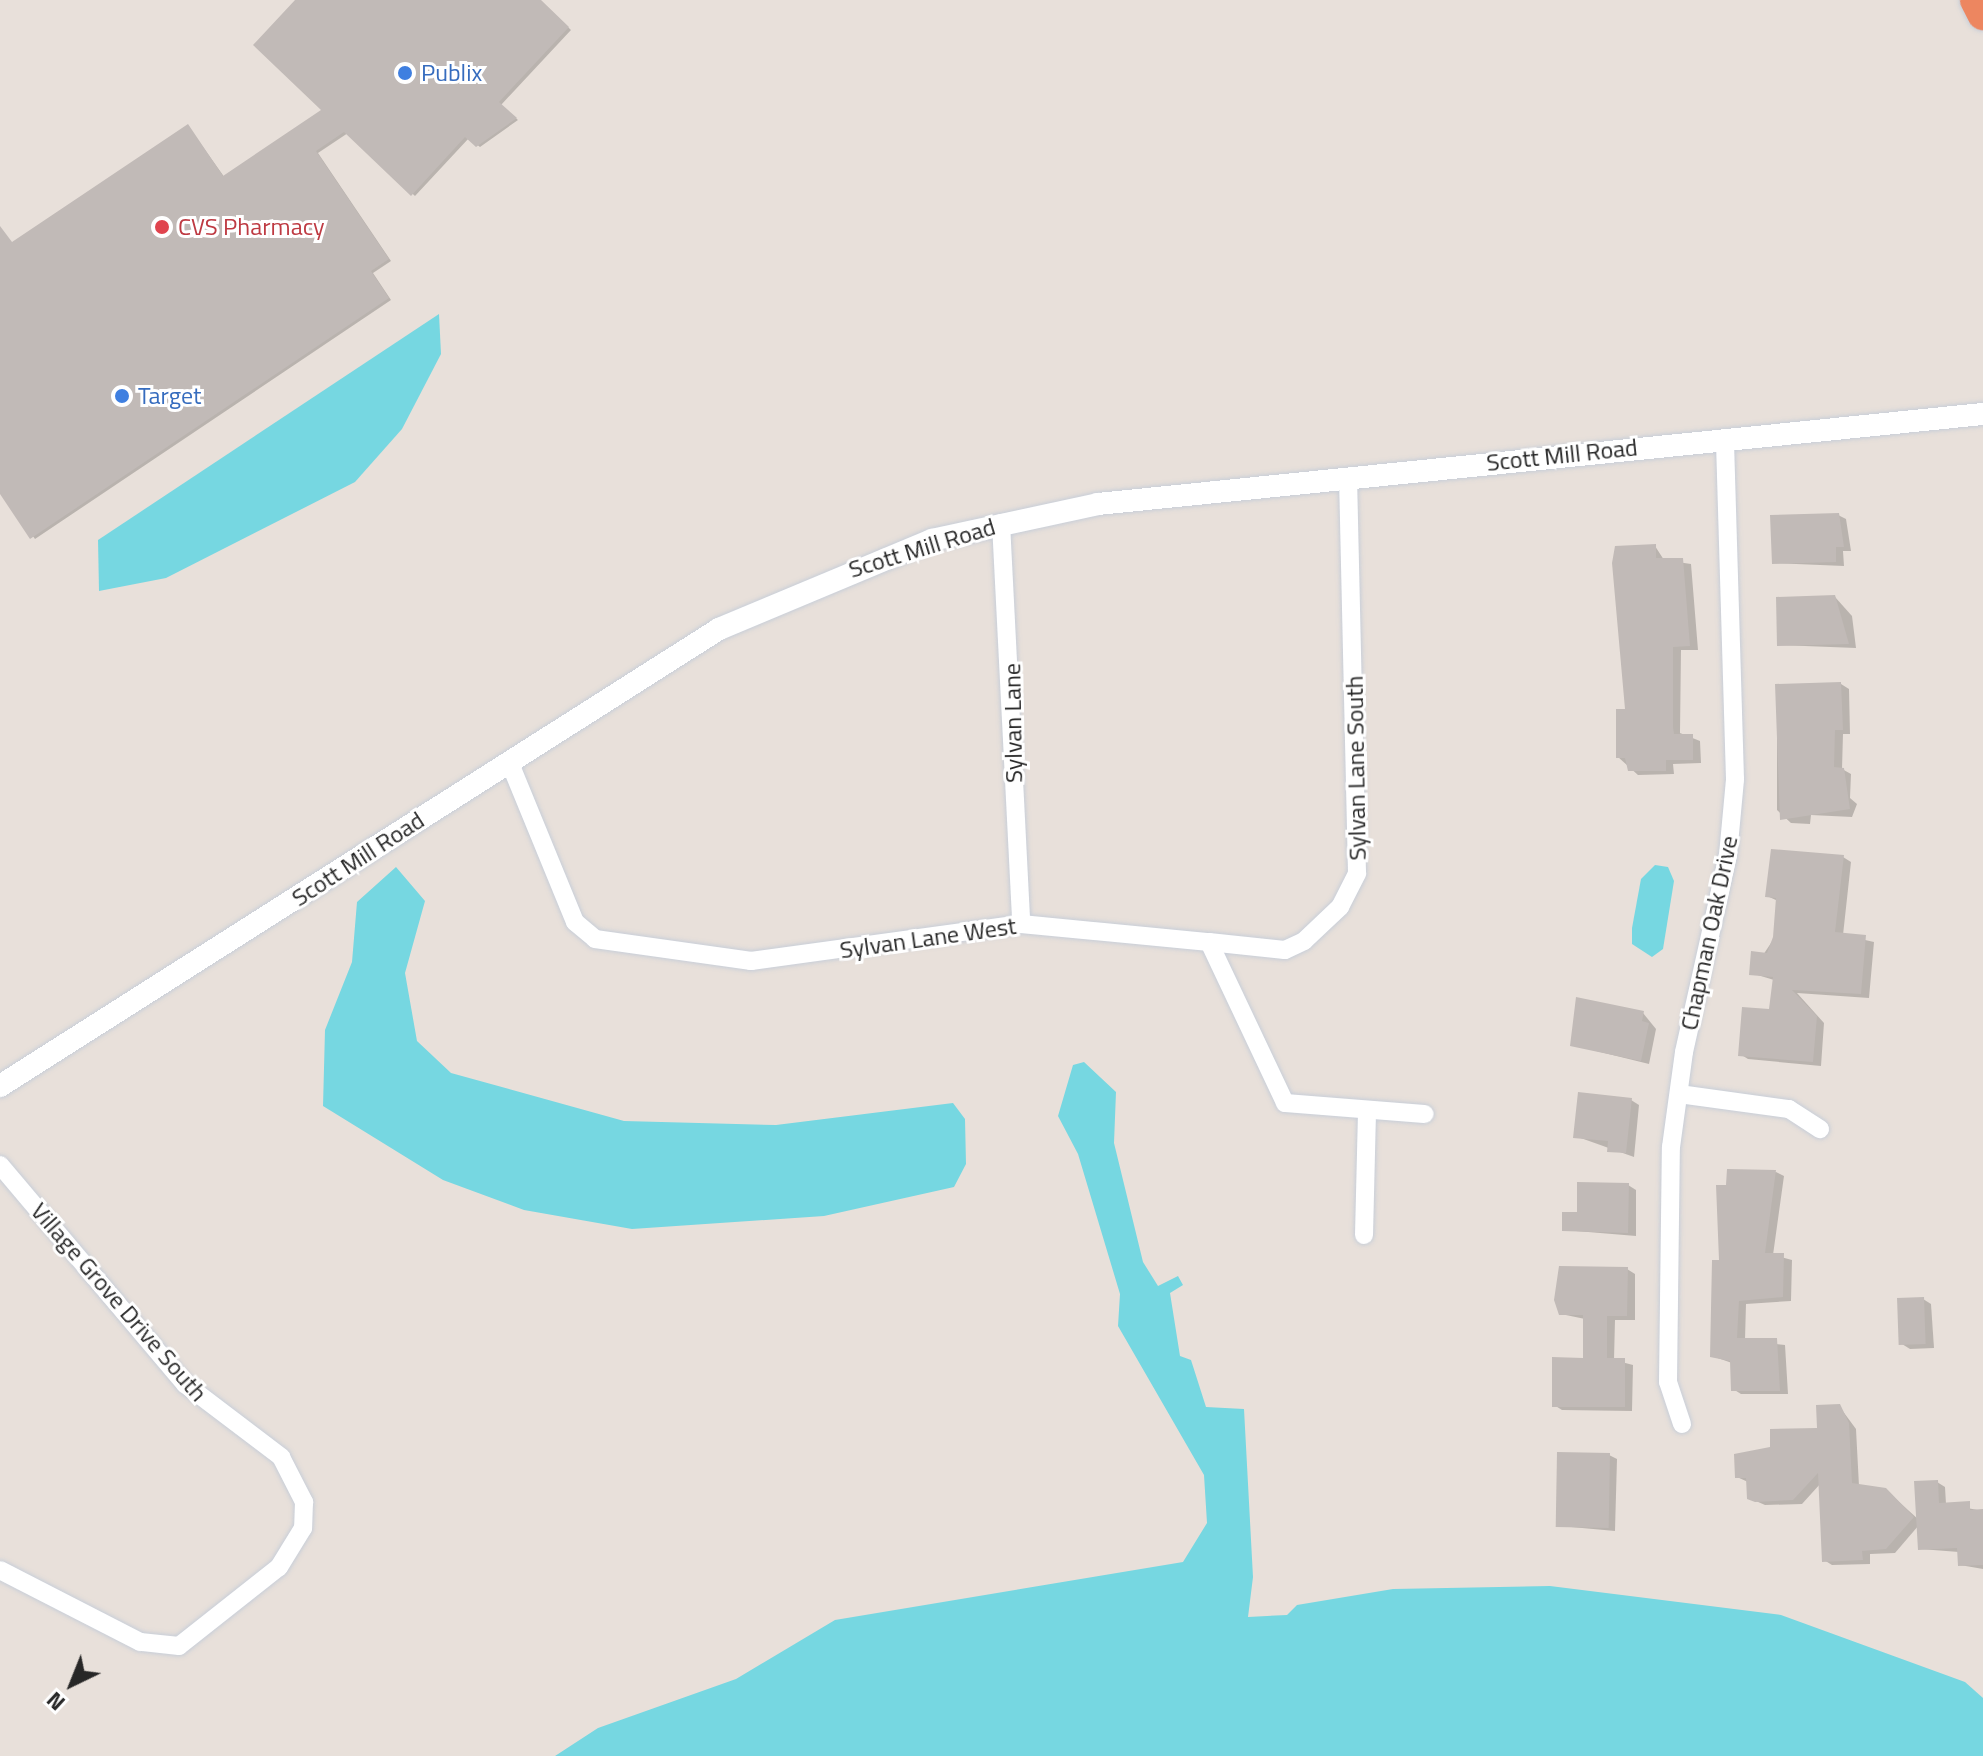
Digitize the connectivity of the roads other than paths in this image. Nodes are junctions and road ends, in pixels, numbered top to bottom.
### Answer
1 (1976, 0) edge
2 (1983, 14) edge
3 (1983, 414) edge
4 (1725, 439) junction
5 (1348, 477) junction
6 (1001, 523) junction
7 (509, 761) junction
8 (1021, 924) junction
9 (1209, 942) junction
10 (0, 1086) edge
11 (1679, 1094) junction
12 (1367, 1110) junction
13 (1425, 1114) dead end
14 (1820, 1129) dead end
15 (0, 1165) edge
16 (1364, 1235) dead end
17 (1682, 1424) dead end
18 (0, 1570) edge

1 - 2 highway
3 - 4 street, Scott Mill Road
4 - 5 street, Scott Mill Road
4 - 11 street, Chapman Oak Drive
5 - 6 street, Scott Mill Road
5 - 9 street, Sylvan Lane South
6 - 7 street, Scott Mill Road
6 - 8 street, Sylvan Lane
7 - 8 street, Sylvan Lane West
7 - 10 street, Scott Mill Road
8 - 9 street, Sylvan Lane West
9 - 12 street
11 - 14 street
11 - 17 street, Chapman Oak Drive
12 - 13 street
12 - 16 street
15 - 18 street, Village Grove Drive South

